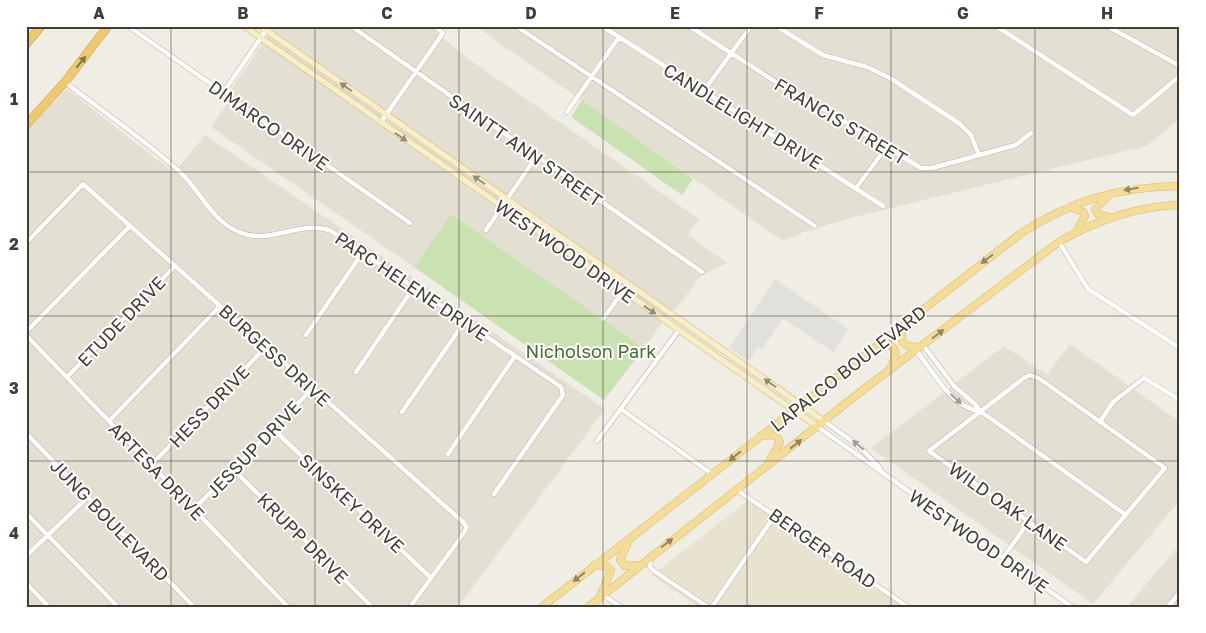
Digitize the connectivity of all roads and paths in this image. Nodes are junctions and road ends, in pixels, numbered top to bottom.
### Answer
1 (40, 26) edge
2 (108, 26) edge
3 (128, 26) edge
4 (244, 26) edge
5 (260, 26) edge
6 (351, 26) edge
7 (434, 26) edge
8 (516, 26) edge
9 (602, 26) edge
10 (689, 26) edge
11 (751, 26) edge
12 (776, 26) edge
13 (996, 26) edge
14 (1007, 26) edge
15 (1107, 26) edge
16 (268, 29) edge
17 (1004, 32) junction
18 (619, 37) junction
19 (261, 38) junction
20 (26, 44) edge
21 (731, 53) junction
22 (1180, 66) edge
23 (417, 72) junction
24 (1180, 76) edge
25 (592, 77) junction
26 (65, 82) junction
27 (703, 92) junction
28 (223, 93) junction
29 (567, 112) dead end
30 (386, 115) junction
31 (381, 122) junction
32 (26, 125) edge
33 (1031, 133) dead end
34 (886, 148) junction
35 (979, 155) junction
36 (536, 157) junction
37 (1180, 186) edge
38 (856, 188) junction
39 (1113, 192) junction
40 (507, 199) junction
41 (1180, 204) edge
42 (883, 206) dead end
43 (1070, 206) junction
44 (502, 207) junction
45 (1111, 218) junction
46 (410, 223) dead end
47 (130, 226) junction
48 (815, 226) dead end
49 (486, 230) dead end
50 (1076, 232) junction
51 (1059, 242) junction
52 (26, 243) edge
53 (363, 252) junction
54 (175, 266) junction
55 (702, 272) dead end
56 (628, 284) junction
57 (414, 287) junction
58 (622, 292) junction
59 (220, 306) junction
60 (603, 319) dead end
61 (465, 321) junction
62 (908, 321) junction
63 (679, 330) junction
64 (26, 334) edge
65 (306, 335) dead end
66 (879, 343) junction
67 (266, 347) junction
68 (919, 348) junction
69 (1180, 348) edge
70 (515, 356) junction
71 (890, 370) junction
72 (356, 372) dead end
73 (67, 377) junction
74 (312, 388) junction
75 (1180, 400) edge
76 (800, 404) junction
77 (621, 410) junction
78 (792, 410) junction
79 (980, 411) junction
80 (402, 412) dead end
81 (109, 421) junction
82 (824, 421) junction
83 (1100, 422) junction
84 (818, 427) junction
85 (273, 429) junction
86 (26, 433) edge
87 (760, 436) junction
88 (597, 441) dead end
89 (448, 454) dead end
90 (151, 465) junction
91 (767, 467) junction
92 (233, 469) junction
93 (712, 474) junction
94 (886, 475) junction
95 (737, 490) junction
96 (494, 494) dead end
97 (88, 497) junction
98 (194, 509) junction
99 (26, 513) edge
100 (775, 515) junction
101 (1126, 515) junction
102 (1029, 521) junction
103 (48, 535) junction
104 (632, 536) junction
105 (26, 556) edge
106 (649, 557) junction
107 (1003, 558) junction
108 (640, 564) junction
109 (594, 565) junction
110 (431, 578) junction
111 (26, 583) edge
112 (1180, 592) edge
113 (600, 597) junction
114 (49, 607) edge
115 (118, 607) edge
116 (194, 607) edge
117 (288, 607) edge
118 (372, 607) edge
119 (410, 607) edge
120 (542, 607) edge
121 (588, 607) edge
122 (621, 607) edge
123 (708, 607) edge
124 (712, 607) edge
125 (908, 607) edge
126 (1072, 607) edge
127 (1168, 607) edge

1 - 20 highway
26 -> 2 highway
3 - 28 street, DIMARCO DRIVE
4 - 19 street, WESTWOOD DRIVE
5 - 16 street, WESTWOOD DRIVE
6 - 23 street, SAINTT ANN STREET
7 - 23 street
8 - 25 street
9 - 18 street, CANDLELIGHT DRIVE
10 - 21 street, FRANCIS STREET
11 - 21 street
12 - 35 street
13 - 17 street
14 - 17 street
15 - 22 street
16 - 19 street
30 -> 16 street, WESTWOOD DRIVE
17 - 24 street
18 - 25 street
18 - 27 street, CANDLELIGHT DRIVE
19 - 28 street
19 - 31 street, WESTWOOD DRIVE
21 - 27 street
21 - 34 street, FRANCIS STREET
23 - 30 street
23 - 36 street, SAINTT ANN STREET
25 - 29 street
25 - 48 street
26 - 32 highway
26 - 53 street, PARC HELENE DRIVE
27 - 38 street, CANDLELIGHT DRIVE
28 - 46 street, DIMARCO DRIVE
30 - 31 street
40 -> 30 street, WESTWOOD DRIVE
31 -> 44 street, WESTWOOD DRIVE
33 - 35 street, FRANCIS STREET
34 - 35 street, FRANCIS STREET
34 - 38 street
36 - 40 street
36 - 55 street, SAINTT ANN STREET
37 -> 39 main road, LAPALCO BOULEVARD
38 - 42 street, CANDLELIGHT DRIVE
39 - 43 main road, LAPALCO BOULEVARD
39 - 45 main road
40 - 44 street
40 - 56 street, WESTWOOD DRIVE
41 - 45 main road, LAPALCO BOULEVARD
43 - 50 main road
43 -> 62 main road, LAPALCO BOULEVARD
44 - 49 street
44 - 58 street, WESTWOOD DRIVE
45 - 50 main road, LAPALCO BOULEVARD
47 - 52 street, BURGESS DRIVE
47 - 54 street, BURGESS DRIVE
47 - 64 street
50 - 51 main road, LAPALCO BOULEVARD
68 -> 51 main road, LAPALCO BOULEVARD
51 - 69 street
53 - 57 street, PARC HELENE DRIVE
53 - 65 street
54 - 59 street, BURGESS DRIVE
54 - 73 street, ETUDE DRIVE
56 - 58 street
76 -> 56 street, WESTWOOD DRIVE
57 - 61 street, PARC HELENE DRIVE
57 - 72 street
58 - 60 street
58 -> 63 street, WESTWOOD DRIVE
59 - 67 street, BURGESS DRIVE
59 - 81 street
61 - 70 street, PARC HELENE DRIVE
61 - 80 street
62 - 66 main road, LAPALCO BOULEVARD
62 - 68 main road
63 - 77 street
63 - 78 street, WESTWOOD DRIVE
64 - 73 street, ARTESA DRIVE
66 - 71 main road
66 - 76 main road, LAPALCO BOULEVARD
67 - 74 street, BURGESS DRIVE
67 - 90 street, HESS DRIVE
68 - 71 main road, LAPALCO BOULEVARD
68 - 79 street
68 -> 79 street
70 - 89 street
70 - 96 street, PARC HELENE DRIVE
71 - 82 main road, LAPALCO BOULEVARD
73 - 81 street, ARTESA DRIVE
74 - 85 street, JESSUP DRIVE
74 - 110 street, BURGESS DRIVE
75 - 83 street
76 - 78 main road, LAPALCO BOULEVARD
76 - 82 street, WESTWOOD DRIVE
77 - 88 street
77 - 93 street
78 - 84 street, WESTWOOD DRIVE
78 - 87 main road, LAPALCO BOULEVARD
79 - 83 street
79 - 101 street
79 - 102 street, WILD OAK LANE
81 - 90 street, ARTESA DRIVE
82 - 84 main road, LAPALCO BOULEVARD
94 -> 82 street, WESTWOOD DRIVE
83 - 101 street
91 -> 84 main road, LAPALCO BOULEVARD
84 - 94 street, WESTWOOD DRIVE
85 - 92 street, JESSUP DRIVE
85 - 110 street, SINSKEY DRIVE
86 - 97 street, JUNG BOULEVARD
87 - 91 main road
87 -> 93 main road, LAPALCO BOULEVARD
90 - 98 street, ARTESA DRIVE
91 - 95 main road, LAPALCO BOULEVARD
92 - 98 street, JESSUP DRIVE
92 - 118 street, KRUPP DRIVE
93 - 104 main road, LAPALCO BOULEVARD
94 - 107 street, WESTWOOD DRIVE
95 - 100 street, BERGER ROAD
106 -> 95 main road, LAPALCO BOULEVARD
97 - 103 street
97 - 116 street, JUNG BOULEVARD
98 - 117 street, ARTESA DRIVE
99 - 103 street
100 - 124 street
100 - 125 street, BERGER ROAD
101 - 102 street, WILD OAK LANE
102 - 107 street
103 - 105 street
103 - 115 street
104 - 108 main road
104 - 109 main road, LAPALCO BOULEVARD
106 - 108 main road, LAPALCO BOULEVARD
106 - 123 street
107 - 126 street, WESTWOOD DRIVE
108 - 113 main road, LAPALCO BOULEVARD
109 - 113 main road
109 -> 120 main road, LAPALCO BOULEVARD
110 - 119 street
111 - 114 street
112 - 127 street
113 - 121 main road, LAPALCO BOULEVARD
113 - 122 street

